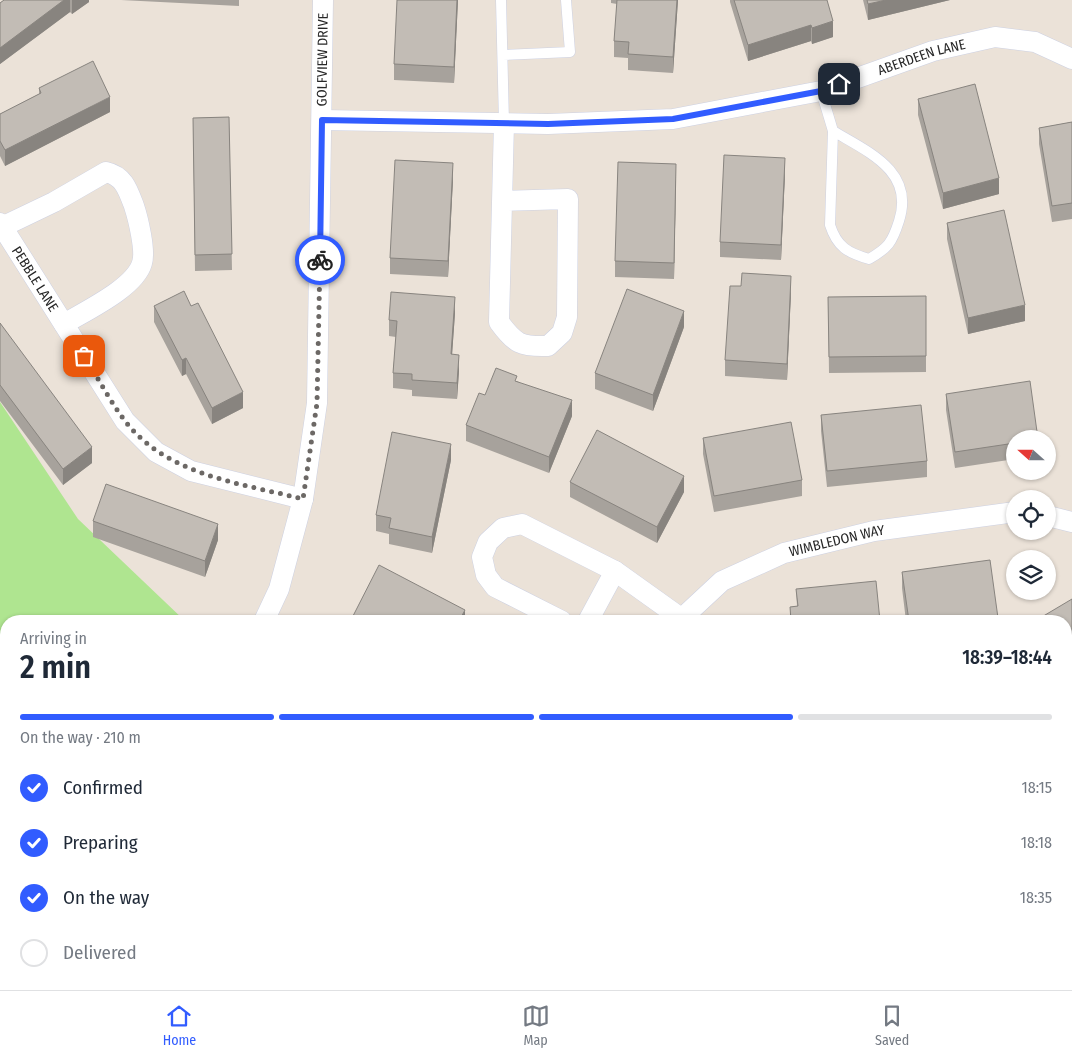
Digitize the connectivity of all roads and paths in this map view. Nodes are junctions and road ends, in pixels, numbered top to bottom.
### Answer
1 (323, 0) edge
2 (501, 0) edge
3 (566, 0) edge
4 (503, 55) junction
5 (1072, 59) edge
6 (821, 91) junction
7 (322, 120) junction
8 (504, 123) junction
9 (833, 131) junction
10 (502, 201) junction
11 (1, 225) edge
12 (64, 324) junction
13 (303, 499) junction
14 (1006, 513) edge
15 (1056, 518) edge
16 (1072, 522) edge
17 (615, 571) junction
18 (267, 615) edge
19 (550, 615) edge
20 (591, 615) edge
21 (674, 615) edge
22 (686, 615) edge

1 - 7 street, GOLFVIEW DRIVE
2 - 4 lane
3 - 4 lane
4 - 8 lane
5 - 6 street, ABERDEEN LANE
6 - 8 street, ABERDEEN LANE
6 - 9 lane
7 - 8 street, ABERDEEN LANE
7 - 13 street, GOLFVIEW DRIVE
8 - 10 street
9 - 9 lane
10 - 10 street
11 - 12 street, PEBBLE LANE
11 - 12 street
12 - 13 street, PEBBLE LANE
13 - 18 street, GOLFVIEW DRIVE
14 - 22 street, WIMBLEDON WAY
15 - 16 street
17 - 19 street
17 - 20 street
17 - 21 street

